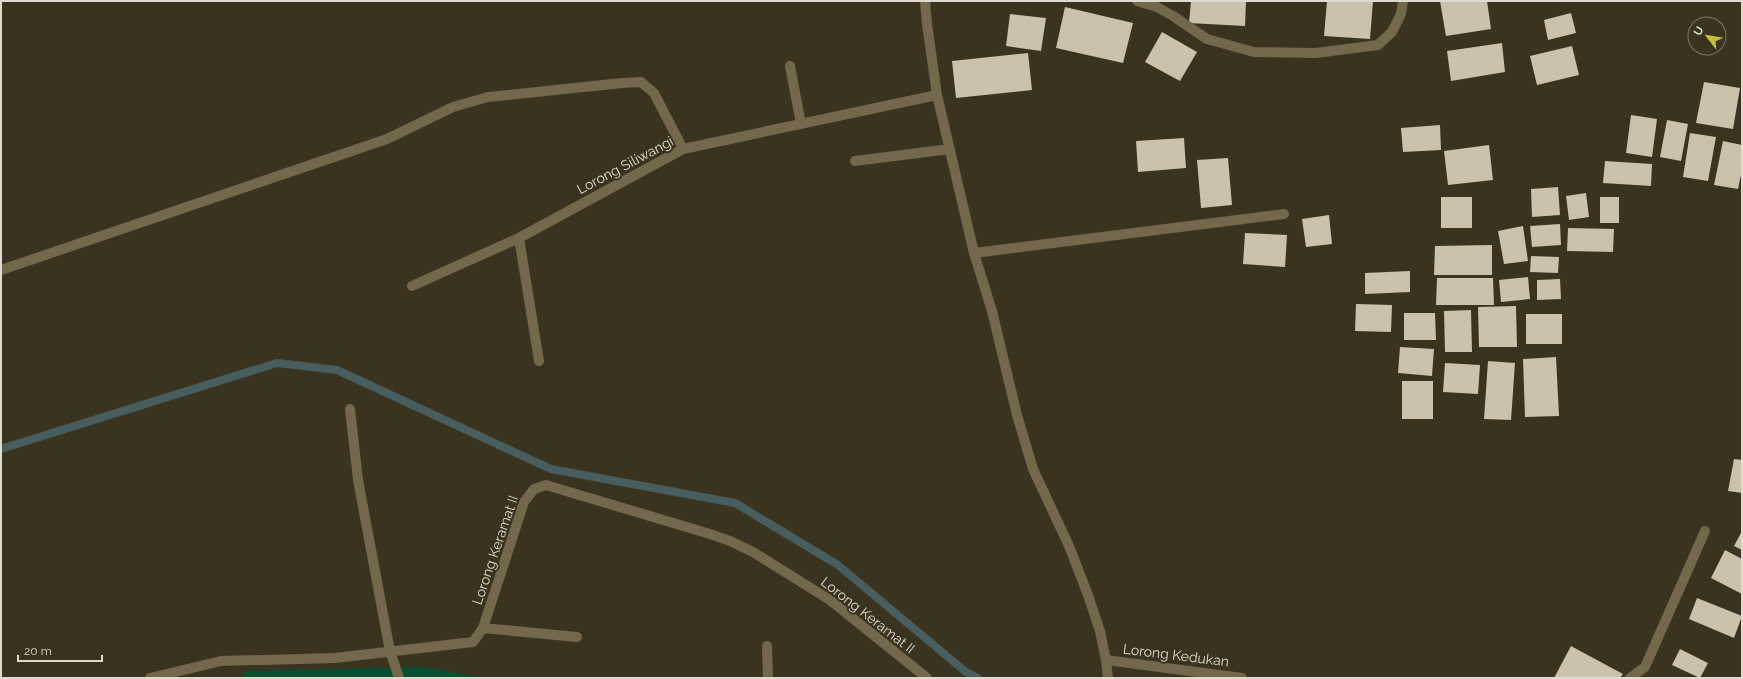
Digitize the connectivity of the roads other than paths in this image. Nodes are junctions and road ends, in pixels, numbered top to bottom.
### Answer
1 (926, 1) edge
2 (1136, 1) edge
3 (1403, 1) edge
4 (790, 66) dead end
5 (937, 95) junction
6 (801, 124) junction
7 (683, 149) junction
8 (950, 149) junction
9 (855, 161) dead end
10 (1284, 214) dead end
11 (519, 238) junction
12 (974, 253) junction
13 (1, 270) edge
14 (412, 286) dead end
15 (539, 361) dead end
16 (350, 409) dead end
17 (1705, 531) dead end
18 (483, 628) junction
19 (576, 637) dead end
20 (766, 646) dead end
21 (390, 650) junction
22 (1106, 660) junction
23 (150, 678) edge
24 (399, 678) edge
25 (768, 678) edge
26 (927, 678) edge
27 (1108, 678) edge
28 (1242, 678) edge
29 (1630, 678) edge

1 - 5 street
2 - 3 street
4 - 6 street
5 - 6 street, Lorong Siliwangi
5 - 8 street
6 - 7 street, Lorong Siliwangi
7 - 11 street, Lorong Siliwangi
7 - 13 street
8 - 9 street
8 - 12 street
10 - 12 street
11 - 14 street, Lorong Siliwangi
11 - 15 street
12 - 22 street
16 - 21 street
17 - 29 street
18 - 19 street
18 - 21 street, Lorong Keramat II
18 - 26 street, Lorong Keramat II
20 - 25 street
21 - 23 street, Lorong Keramat II
21 - 24 street
22 - 27 street
22 - 28 street, Lorong Kedukan

